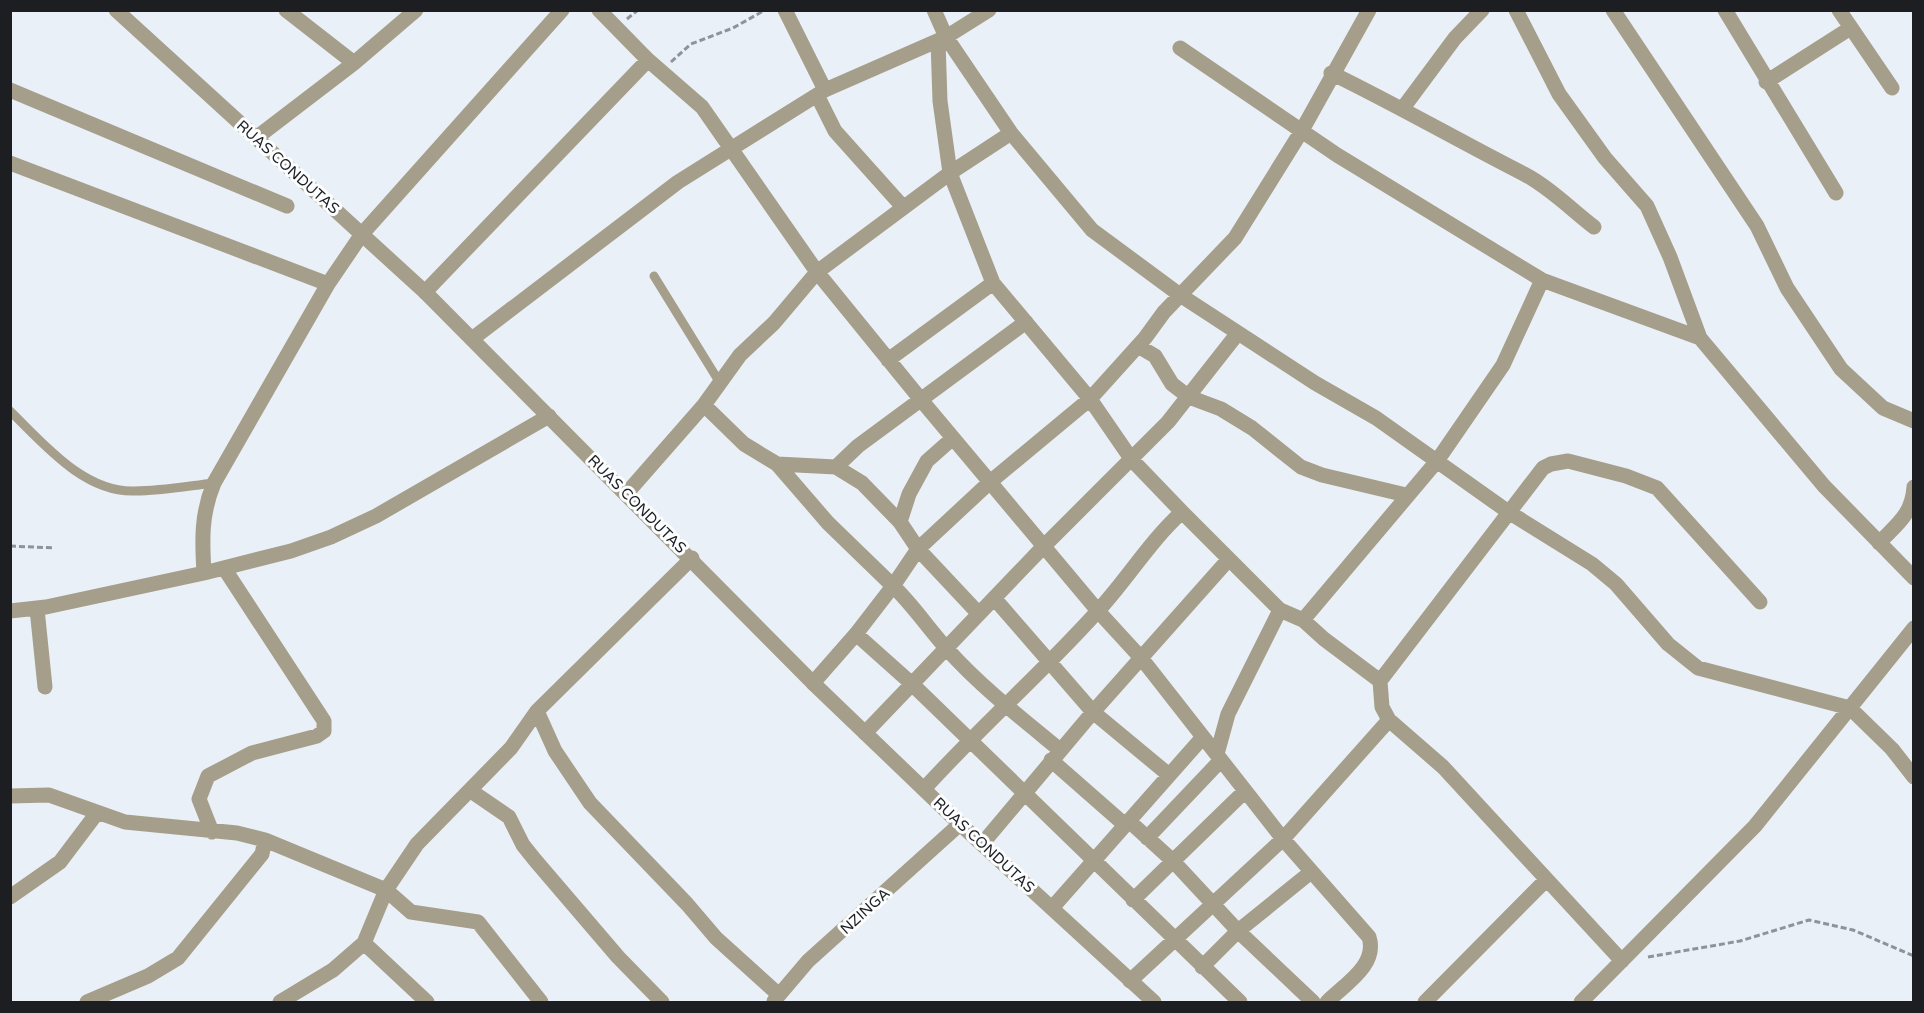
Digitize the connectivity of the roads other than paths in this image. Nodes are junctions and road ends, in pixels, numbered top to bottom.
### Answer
1 (116, 10) edge
2 (286, 10) edge
3 (416, 10) edge
4 (562, 10) edge
5 (599, 10) edge
6 (785, 10) edge
7 (934, 10) edge
8 (989, 10) edge
9 (1369, 10) edge
10 (1482, 10) edge
11 (1516, 10) edge
12 (1613, 10) edge
13 (1839, 10) edge
14 (1728, 12) edge
15 (1850, 29) junction
16 (942, 39) junction
17 (1180, 48) dead end
18 (648, 60) junction
19 (354, 63) junction
20 (1331, 73) junction
21 (1766, 82) junction
22 (1892, 88) dead end
23 (10, 90) edge
24 (821, 93) junction
25 (1403, 108) junction
26 (1300, 132) junction
27 (1011, 133) junction
28 (256, 138) junction
29 (731, 150) junction
30 (10, 163) edge
31 (950, 173) junction
32 (1836, 193) dead end
33 (286, 206) dead end
34 (903, 207) junction
35 (1594, 227) dead end
36 (362, 234) junction
37 (817, 272) junction
38 (654, 276) dead end
39 (1542, 280) junction
40 (993, 283) junction
41 (328, 284) junction
42 (425, 292) junction
43 (1180, 295) junction
44 (1026, 322) junction
45 (1238, 333) junction
46 (1700, 338) junction
47 (472, 339) junction
48 (1138, 346) junction
49 (888, 360) junction
50 (720, 383) junction
51 (1190, 397) junction
52 (1090, 399) junction
53 (921, 401) junction
54 (704, 405) junction
55 (10, 411) edge
56 (549, 416) junction
57 (1914, 421) edge
58 (953, 438) junction
59 (1132, 460) junction
60 (1437, 462) junction
61 (777, 464) junction
62 (836, 467) junction
63 (990, 482) junction
64 (214, 483) junction
65 (1914, 487) edge
66 (626, 494) junction
67 (1407, 495) junction
68 (1182, 512) junction
69 (1510, 513) junction
70 (900, 522) junction
71 (1880, 543) junction
72 (1044, 546) junction
73 (918, 549) junction
74 (692, 558) junction
75 (1229, 559) junction
76 (224, 568) junction
77 (204, 573) junction
78 (1914, 578) edge
79 (893, 585) junction
80 (994, 598) junction
81 (1760, 602) dead end
82 (37, 609) junction
83 (1280, 610) junction
84 (10, 611) edge
85 (1098, 611) junction
86 (979, 614) junction
87 (1303, 620) junction
88 (1914, 628) edge
89 (856, 634) junction
90 (946, 648) junction
91 (1142, 659) junction
92 (1049, 663) junction
93 (1380, 681) junction
94 (813, 683) junction
95 (912, 684) junction
96 (45, 687) dead end
97 (1005, 705) junction
98 (1850, 708) junction
99 (537, 711) junction
100 (1093, 712) junction
101 (1389, 720) junction
102 (865, 733) junction
103 (1203, 737) junction
104 (969, 739) junction
105 (1056, 755) junction
106 (1219, 757) junction
107 (1169, 775) junction
108 (1914, 777) edge
109 (924, 789) junction
110 (471, 790) junction
111 (1024, 792) junction
112 (1244, 792) junction
113 (10, 796) edge
114 (97, 813) junction
115 (1127, 823) junction
116 (960, 824) junction
117 (212, 832) junction
118 (1147, 838) junction
119 (1283, 839) junction
120 (265, 840) junction
121 (982, 844) junction
122 (1094, 861) junction
123 (1173, 861) junction
124 (1311, 872) junction
125 (1546, 880) junction
126 (386, 890) junction
127 (10, 897) edge
128 (1133, 900) junction
129 (1213, 902) junction
130 (1052, 908) junction
131 (1238, 931) junction
132 (1173, 940) junction
133 (364, 943) junction
134 (1622, 961) junction
135 (1202, 967) junction
136 (1130, 981) junction
137 (776, 998) edge
138 (87, 1002) edge
139 (280, 1002) edge
140 (427, 1002) edge
141 (541, 1002) edge
142 (662, 1002) edge
143 (1154, 1002) edge
144 (1240, 1002) edge
145 (1313, 1002) edge
146 (1327, 1002) edge
147 (1425, 1002) edge
148 (1581, 1002) edge

1 - 28 street, RUAS CONDUTAS
2 - 19 street
3 - 19 street
4 - 36 street
5 - 18 street
6 - 24 street
7 - 16 street
8 - 16 street
9 - 20 street
10 - 25 street
11 - 46 street
12 - 57 street
13 - 15 street
14 - 21 street
15 - 21 street
15 - 22 street
16 - 24 street
16 - 27 street
16 - 31 street
17 - 26 street
18 - 29 street
18 - 42 street
19 - 28 street
20 - 25 street
20 - 26 street
21 - 32 street
23 - 33 street
24 - 29 street
24 - 34 street
25 - 35 street
26 - 39 street
26 - 43 street
27 - 31 street
27 - 43 street
28 - 36 street, RUAS CONDUTAS
29 - 37 street
29 - 47 street
30 - 41 street
31 - 34 street
31 - 40 street
34 - 37 street
36 - 41 street
36 - 42 street, RUAS CONDUTAS
37 - 49 street
37 - 50 street
38 - 50 lane
39 - 46 street
39 - 60 street
40 - 44 street
40 - 49 street
41 - 64 street
42 - 47 street, RUAS CONDUTAS
43 - 45 street
43 - 48 street
44 - 52 street
44 - 53 street
45 - 51 street
45 - 60 street
46 - 71 street
47 - 56 street, RUAS CONDUTAS
48 - 51 street
48 - 52 street
49 - 53 street
50 - 54 street
51 - 59 street
51 - 67 street
52 - 59 street
52 - 63 street
53 - 58 street
53 - 62 street
54 - 61 street
54 - 66 street
55 - 64 lane
56 - 66 street, RUAS CONDUTAS
56 - 76 street
58 - 63 street
58 - 70 street
59 - 68 street
59 - 72 street
60 - 67 street
60 - 69 street
61 - 62 street
61 - 79 street
62 - 70 street
63 - 72 street
63 - 73 street
64 - 77 street
65 - 71 street
66 - 74 street, RUAS CONDUTAS
67 - 87 street
68 - 75 street
68 - 85 street
69 - 81 street
69 - 93 street
69 - 98 street
70 - 73 street
71 - 78 street
72 - 80 street
72 - 85 street
73 - 79 street
73 - 86 street
74 - 94 street, RUAS CONDUTAS
74 - 99 street
75 - 83 street
75 - 91 street
76 - 77 street
76 - 117 street
77 - 82 street
79 - 89 street
79 - 90 street
80 - 86 street
80 - 92 street
82 - 84 street
82 - 96 street
83 - 87 street
83 - 106 street
85 - 91 street
85 - 92 street
86 - 90 street
87 - 93 street
88 - 98 street
89 - 94 street
89 - 95 street
90 - 95 street
90 - 97 street
91 - 100 street
91 - 103 street
92 - 97 street
92 - 100 street
93 - 101 street
94 - 102 street, RUAS CONDUTAS
95 - 102 street
95 - 104 street
97 - 104 street
97 - 105 street
98 - 108 street
98 - 134 street
99 - 110 street
99 - 137 street
100 - 105 street
100 - 107 street
101 - 119 street
101 - 125 street
102 - 109 street, RUAS CONDUTAS
103 - 106 street
103 - 107 street
104 - 109 street
104 - 111 street
105 - 111 street
105 - 115 street
106 - 112 street
106 - 118 street
107 - 115 street
109 - 116 street, RUAS CONDUTAS
110 - 126 street
110 - 142 street
111 - 121 street
111 - 122 street
112 - 119 street
112 - 123 street
113 - 114 street
114 - 117 street
114 - 127 street
115 - 118 street
115 - 122 street
116 - 121 street, RUAS CONDUTAS
116 - 137 street, NZINGA
117 - 120 street
118 - 123 street
119 - 124 street
119 - 129 street
120 - 126 street
120 - 138 street
121 - 130 street, RUAS CONDUTAS
122 - 128 street
122 - 130 street
123 - 128 street
123 - 129 street
124 - 131 street
124 - 146 street
125 - 134 street
125 - 147 street
126 - 133 street
126 - 141 street
128 - 132 street
129 - 131 street
129 - 132 street
130 - 136 street, RUAS CONDUTAS
131 - 135 street
131 - 145 street
132 - 135 street
132 - 136 street
133 - 139 street
133 - 140 street
134 - 148 street
135 - 144 street
136 - 143 street, RUAS CONDUTAS

